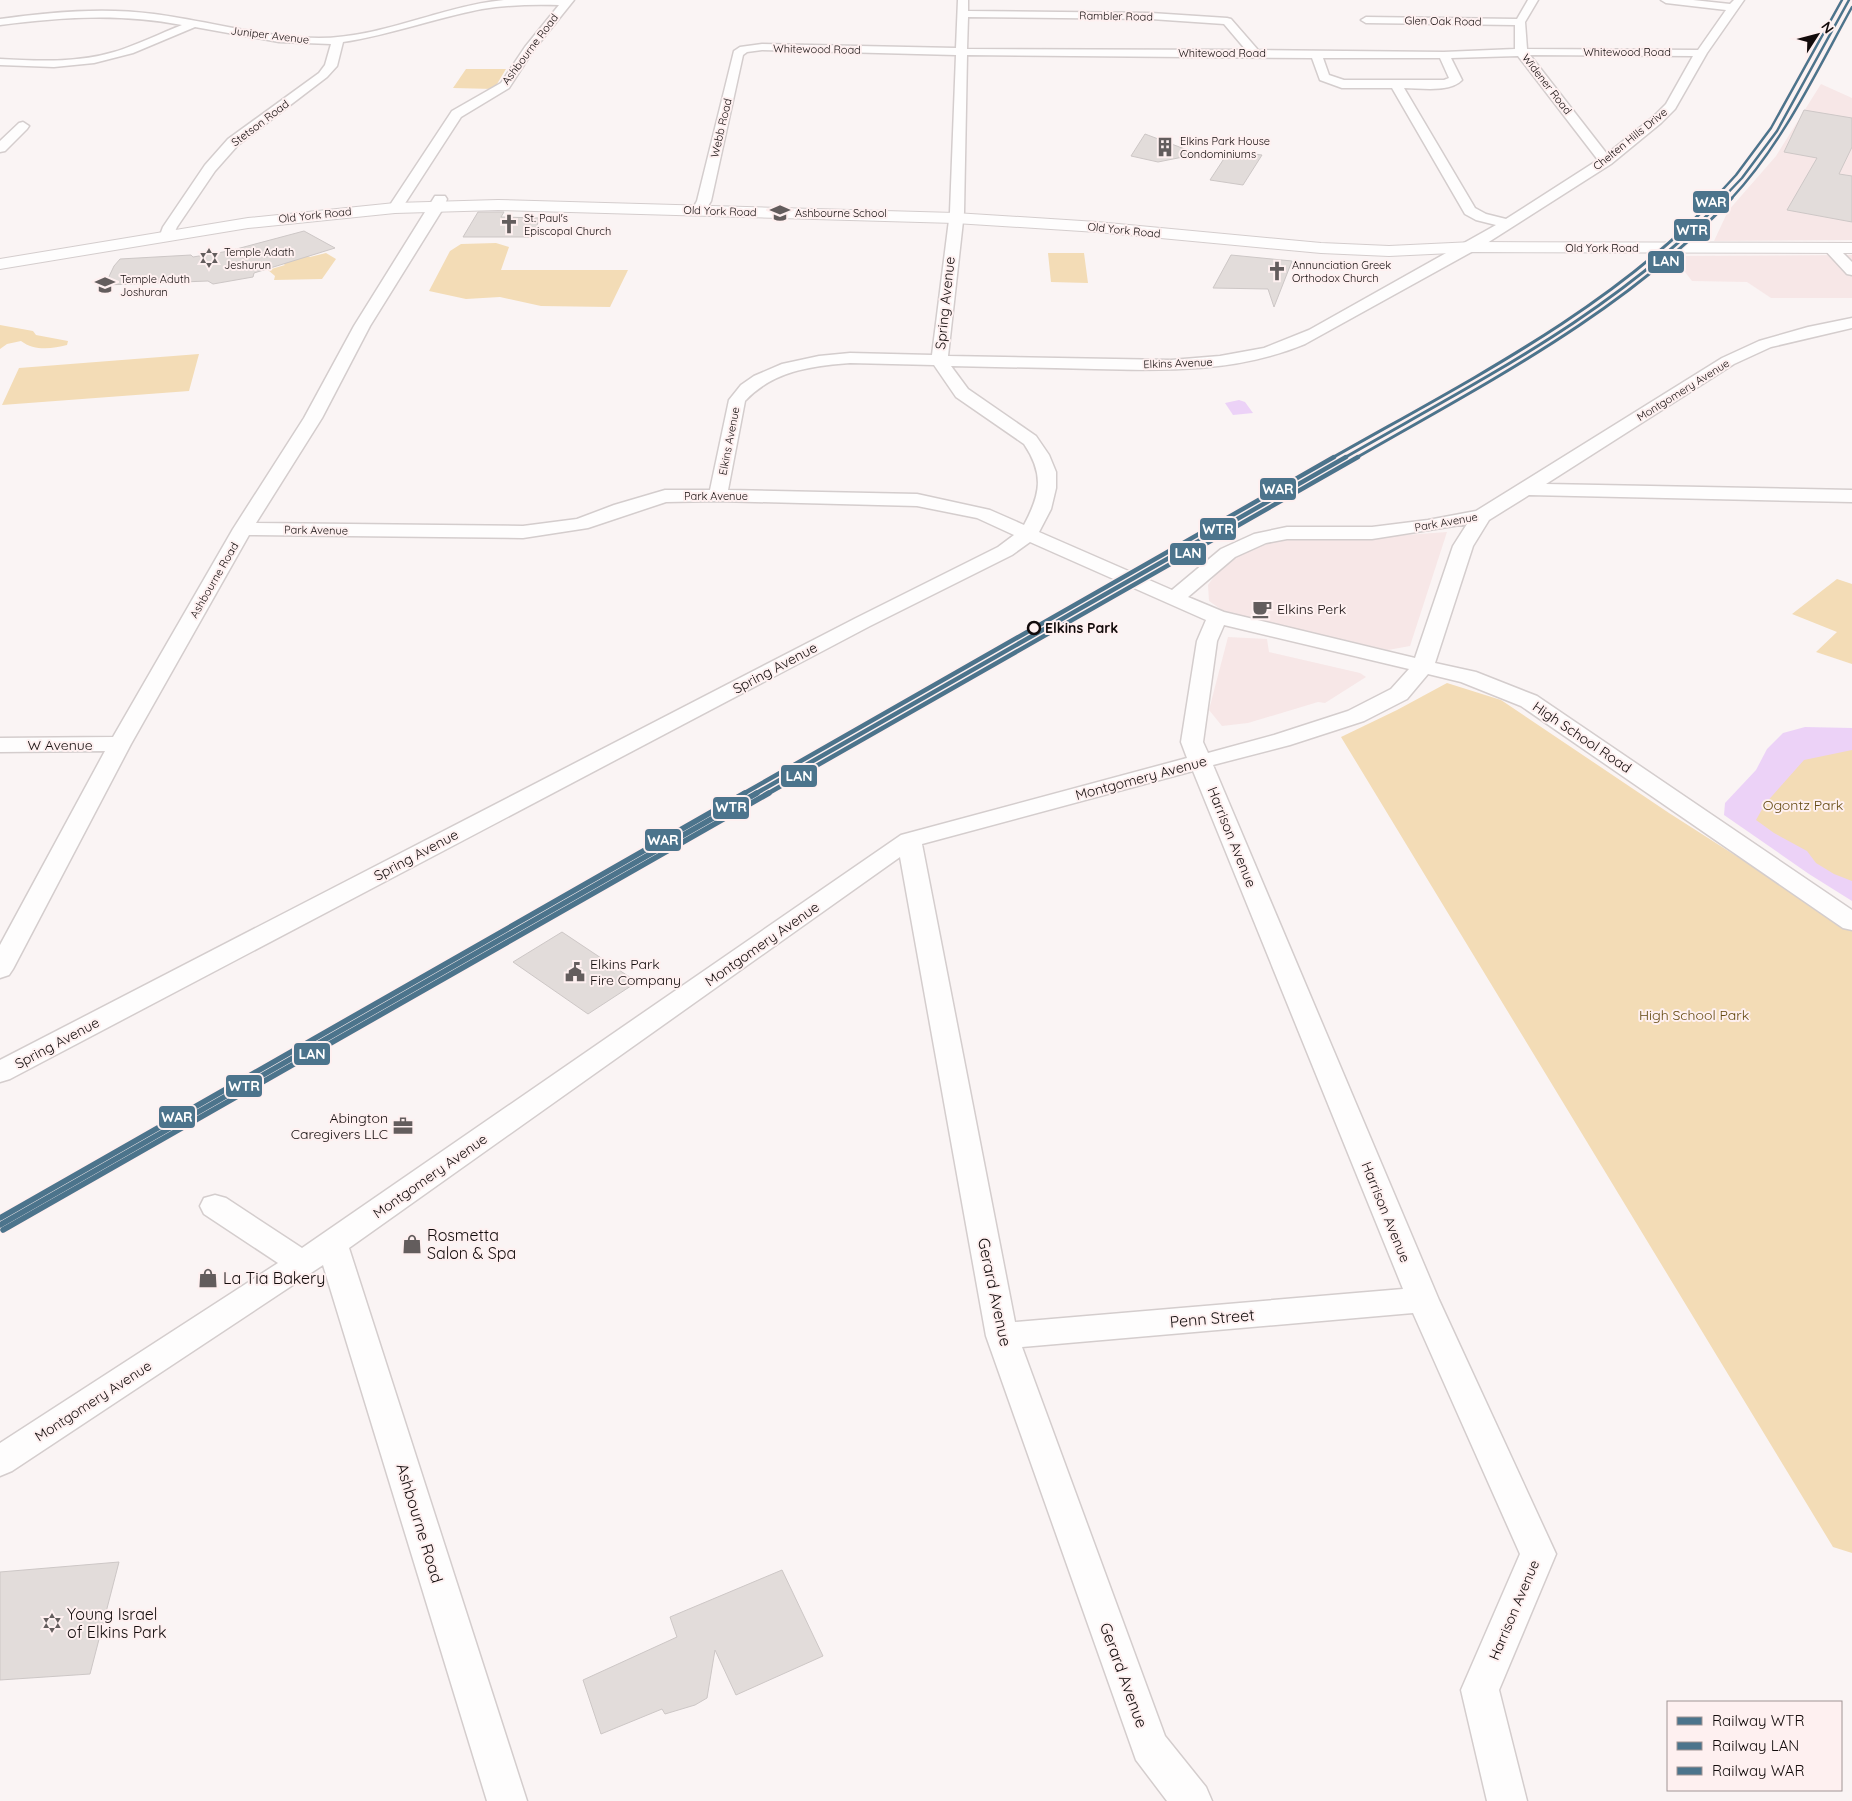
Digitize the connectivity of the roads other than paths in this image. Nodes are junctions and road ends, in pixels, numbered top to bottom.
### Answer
1 (1533, 0) edge
2 (1666, 0) edge
3 (568, 1) edge
4 (1737, 4) edge
5 (963, 7) edge
6 (1366, 20) dead end
7 (0, 22) edge
8 (1520, 22) junction
9 (193, 24) junction
10 (338, 40) junction
11 (744, 49) joint
12 (963, 52) junction
13 (1521, 52) junction
14 (1701, 53) junction
15 (1254, 54) junction
16 (1317, 54) junction
17 (1444, 55) junction
18 (0, 62) edge
19 (1396, 84) junction
20 (24, 126) dead end
21 (0, 148) edge
22 (1606, 161) junction
23 (439, 203) junction
24 (398, 204) junction
25 (702, 206) junction
26 (956, 215) junction
27 (1508, 224) junction
28 (169, 231) junction
29 (1472, 248) junction
30 (1830, 248) junction
31 (1852, 248) edge
32 (0, 256) edge
33 (0, 264) edge
34 (1852, 271) edge
35 (1852, 323) edge
36 (938, 361) junction
37 (1527, 489) junction
38 (718, 495) junction
39 (1852, 496) edge
40 (1482, 516) junction
41 (243, 529) junction
42 (1030, 533) junction
43 (1174, 599) junction
44 (1216, 617) junction
45 (1207, 641) junction
46 (1423, 667) junction
47 (120, 744) junction
48 (0, 745) edge
49 (1200, 761) junction
50 (909, 840) junction
51 (1852, 922) edge
52 (0, 969) edge
53 (0, 1072) edge
54 (215, 1206) dead end
55 (332, 1244) junction
56 (303, 1264) junction
57 (1423, 1300) junction
58 (1002, 1336) junction
59 (0, 1461) edge
60 (507, 1801) edge
61 (1192, 1801) edge
62 (1507, 1801) edge

1 - 8 street
2 - 4 street
3 - 10 street, Juniper Avenue
3 - 24 street, Ashbourne Road
4 - 14 street, Chelten Hills Drive
5 - 12 street, Spring Avenue
5 - 15 street, Rambler Road
6 - 8 street, Glen Oak Road
7 - 9 street, Juniper Avenue
8 - 13 street, Widener Road
9 - 10 street, Juniper Avenue
9 - 18 street
10 - 28 street, Stetson Road
11 - 12 street, Whitewood Road
11 - 25 street, Webb Road
12 - 15 street, Whitewood Road
12 - 26 street, Spring Avenue
13 - 14 street, Whitewood Road
13 - 17 street, Whitewood Road
13 - 22 street, Widener Road
14 - 22 street, Chelten Hills Drive
15 - 16 street, Whitewood Road
16 - 17 street, Whitewood Road
16 - 19 street
17 - 19 street
19 - 27 street
20 - 21 street
22 - 27 street, Chelten Hills Drive
23 - 24 highway, Old York Road
23 - 25 highway, Old York Road
23 - 41 street, Ashbourne Road
24 - 28 highway, Old York Road
25 - 26 highway, Old York Road
26 - 29 highway, Old York Road
26 - 36 street, Spring Avenue
27 - 29 street, Elkins Avenue
28 - 32 highway, Old York Road
28 - 33 highway, Old York Road
29 - 30 highway, Old York Road
29 - 36 street, Elkins Avenue
30 - 31 highway, Old York Road
30 - 34 street
35 - 37 street, Montgomery Avenue
36 - 38 street, Elkins Avenue
36 - 42 street, Spring Avenue
37 - 39 street
37 - 40 street, Park Avenue
38 - 41 street, Park Avenue
38 - 42 street, Park Avenue
40 - 43 street, Park Avenue
40 - 46 street, Montgomery Avenue
41 - 47 street, Ashbourne Road
42 - 43 street, Park Avenue
42 - 53 street, Spring Avenue
43 - 44 street, Park Avenue
43 - 45 street
44 - 45 street, Harrison Avenue
44 - 46 street, High School Road
45 - 49 street, Harrison Avenue
46 - 49 street, Montgomery Avenue
46 - 51 street, High School Road
47 - 48 street, W Avenue
47 - 52 street, Ashbourne Road
49 - 50 street, Montgomery Avenue
49 - 57 street, Harrison Avenue
50 - 55 street, Montgomery Avenue
50 - 58 street, Gerard Avenue
54 - 56 street
55 - 56 street, Montgomery Avenue
55 - 60 street, Ashbourne Road
56 - 59 street, Montgomery Avenue
57 - 58 street, Penn Street
57 - 62 street, Harrison Avenue
58 - 61 street, Gerard Avenue

